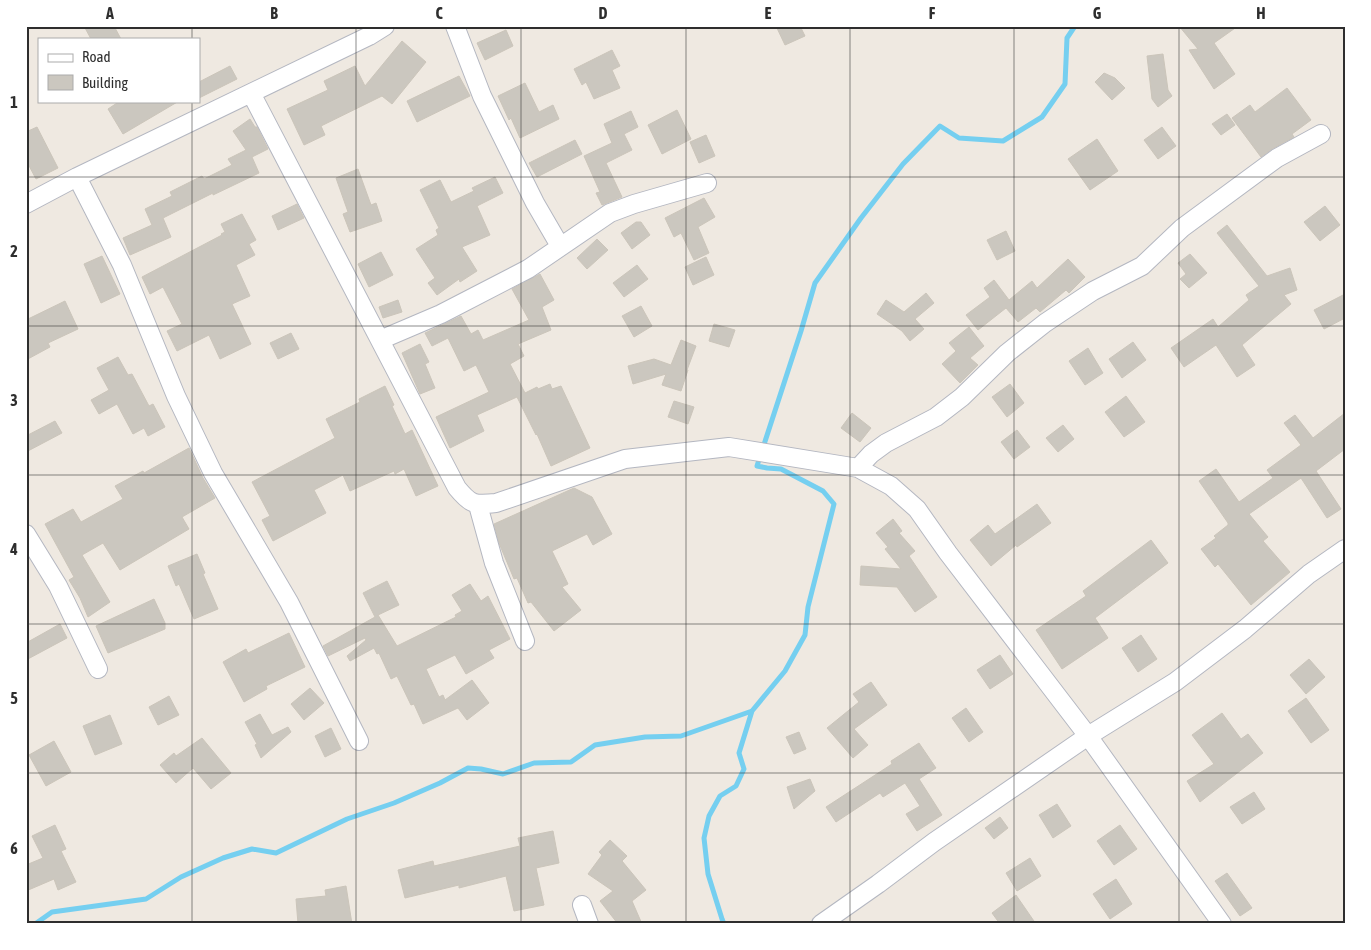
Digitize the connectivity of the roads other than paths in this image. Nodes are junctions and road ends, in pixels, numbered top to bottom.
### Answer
1 (385, 26) edge
2 (454, 26) edge
3 (251, 93) junction
4 (1321, 134) dead end
5 (77, 177) junction
6 (707, 183) dead end
7 (26, 204) edge
8 (560, 246) junction
9 (380, 340) junction
10 (858, 468) junction
11 (478, 505) junction
12 (26, 534) edge
13 (1345, 550) edge
14 (526, 641) dead end
15 (98, 669) dead end
16 (1088, 736) junction
17 (359, 741) dead end
18 (582, 905) dead end
19 (589, 924) edge
20 (821, 924) edge
21 (1222, 924) edge

1 - 3 street
2 - 8 street
3 - 5 street
3 - 9 street
4 - 10 street
5 - 7 street
5 - 17 street
6 - 8 street
8 - 9 street
9 - 11 street
10 - 11 street
10 - 16 street
11 - 14 street
12 - 15 street
13 - 16 street
16 - 20 street
16 - 21 street
18 - 19 street

